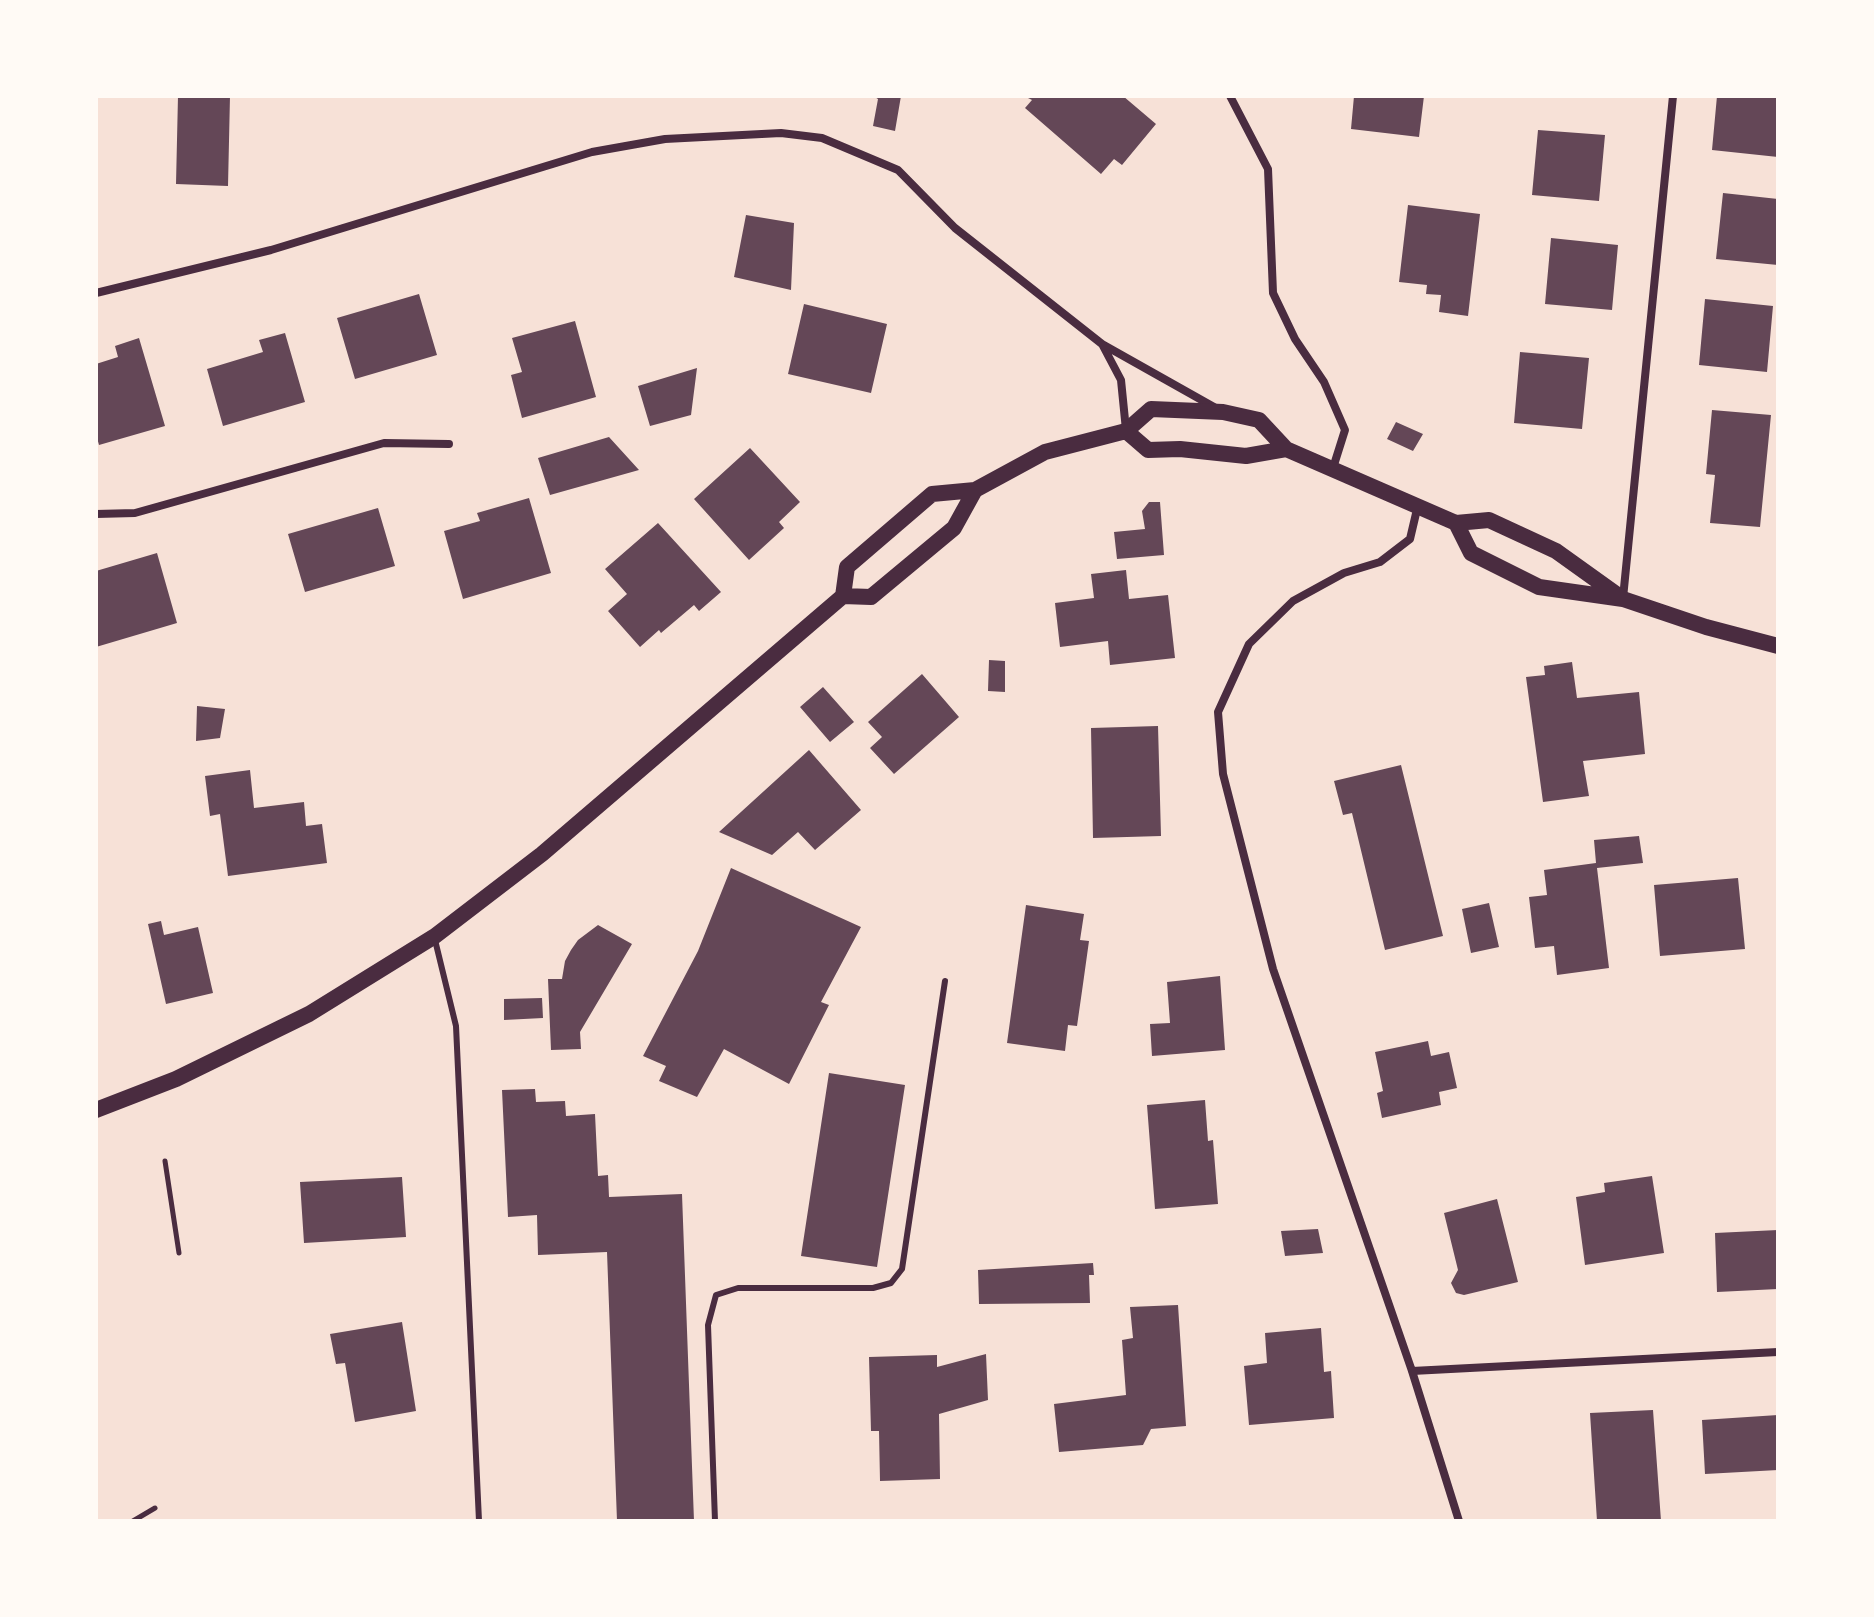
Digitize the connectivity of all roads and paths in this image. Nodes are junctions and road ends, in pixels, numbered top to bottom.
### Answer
1 (1230, 96) edge
2 (1673, 96) edge
3 (96, 293) edge
4 (1102, 344) junction
5 (1223, 412) junction
6 (1126, 431) junction
7 (449, 444) dead end
8 (1286, 449) junction
9 (1333, 468) junction
10 (975, 490) junction
11 (1418, 505) junction
12 (96, 514) edge
13 (1456, 523) junction
14 (843, 596) junction
15 (1623, 599) junction
16 (1778, 646) edge
17 (435, 936) junction
18 (945, 981) dead end
19 (96, 1110) edge
20 (165, 1161) dead end
21 (179, 1253) dead end
22 (1778, 1352) edge
23 (1412, 1371) junction
24 (155, 1508) dead end
25 (133, 1521) edge
26 (479, 1521) edge
27 (715, 1521) edge
28 (1459, 1521) edge

1 - 9 street
2 - 15 street
3 - 4 street
4 - 5 street
4 - 6 street
5 - 6 main road
5 - 8 main road
6 - 8 main road
6 - 10 main road
7 - 12 street
8 - 9 main road
9 - 11 main road
10 - 14 main road
10 - 14 main road
11 - 13 main road
11 - 23 street
13 - 15 main road
13 - 15 main road
14 - 17 main road
15 - 16 main road
17 - 19 main road
17 - 26 lane
18 - 27 lane
20 - 21 path
22 - 23 street
23 - 28 street
24 - 25 path

